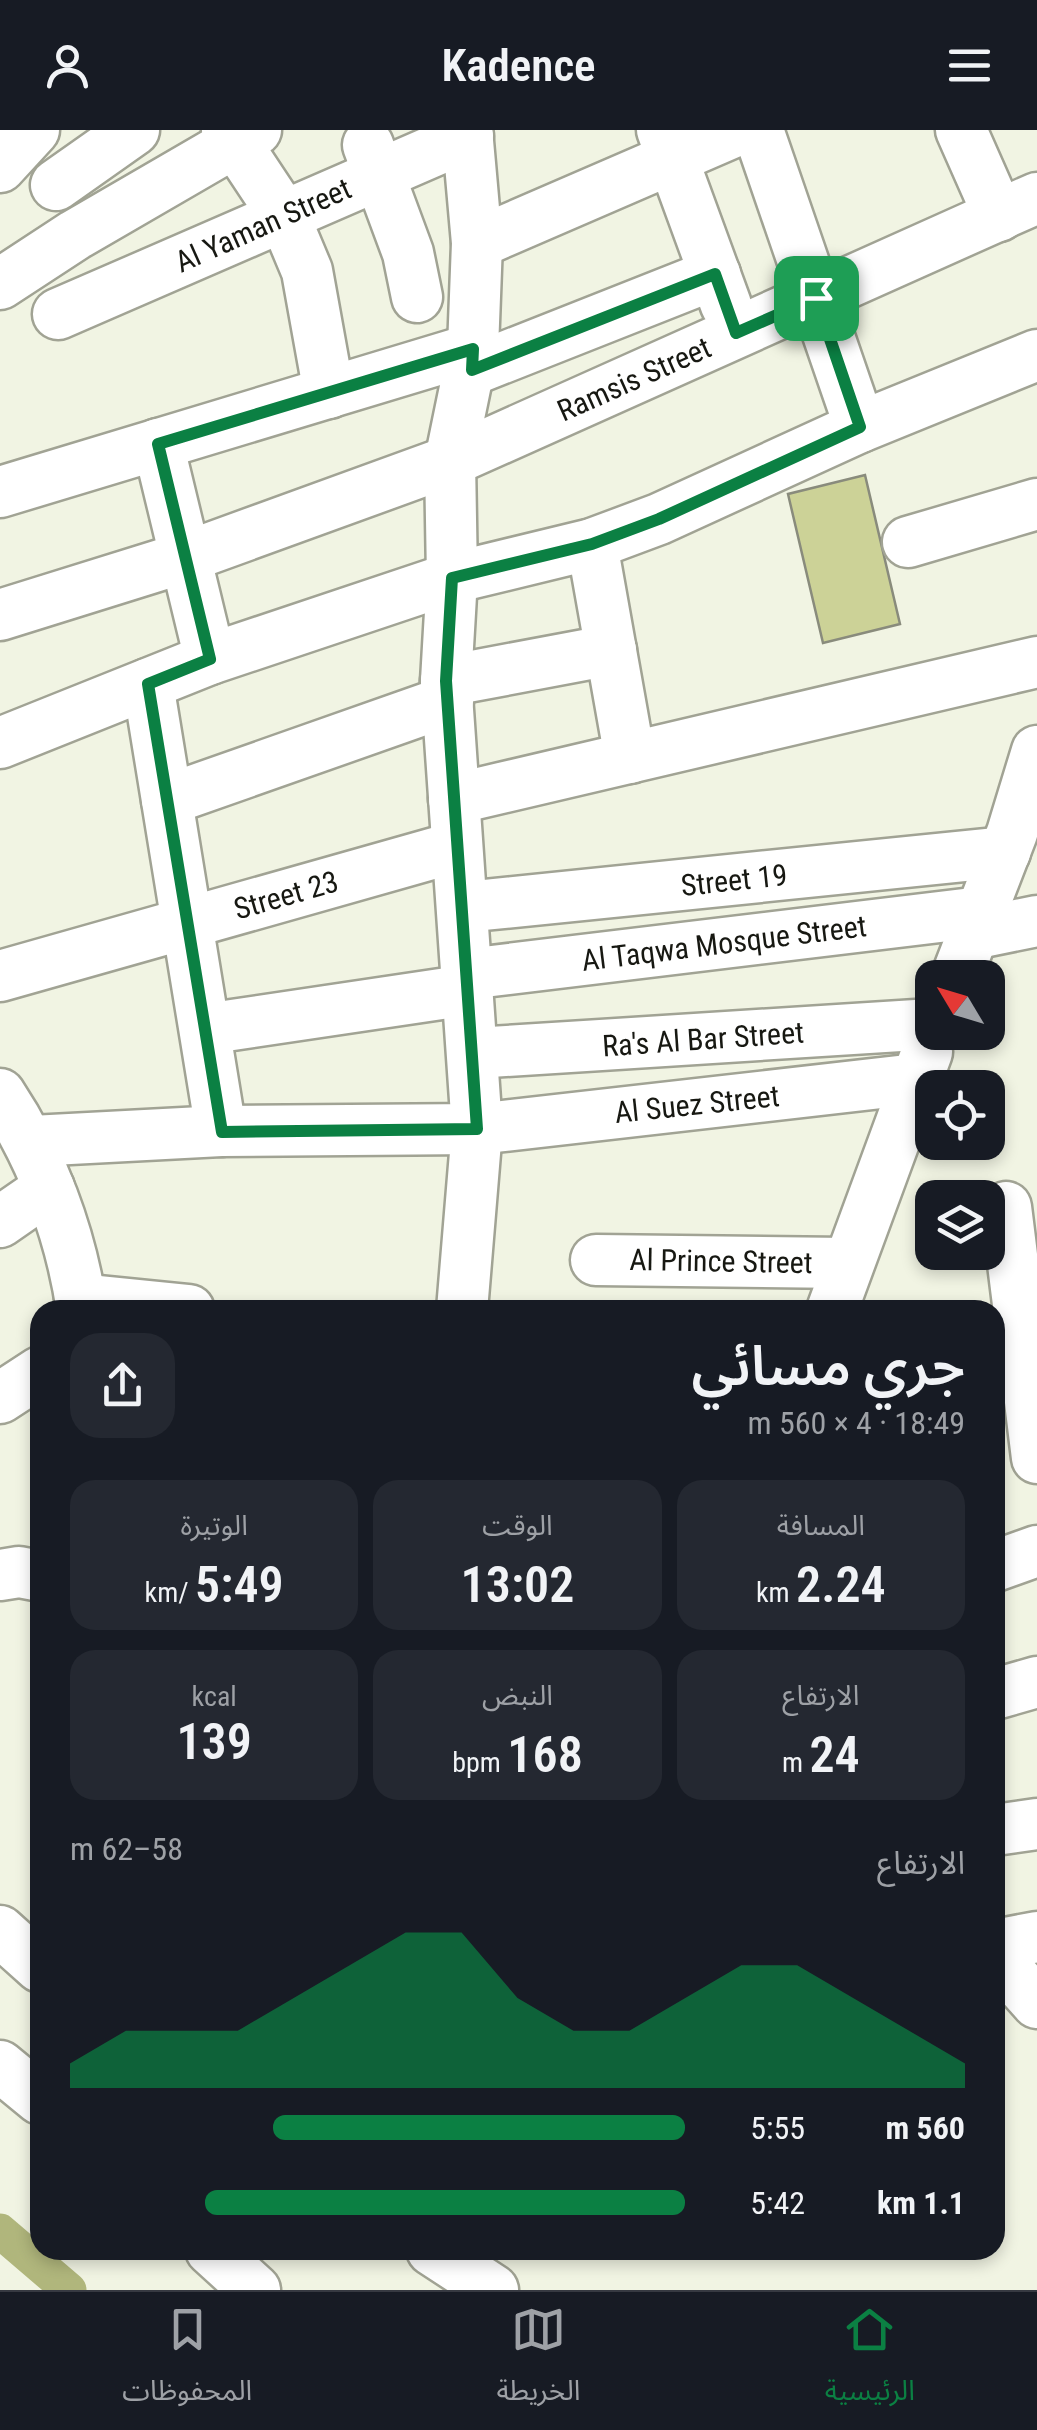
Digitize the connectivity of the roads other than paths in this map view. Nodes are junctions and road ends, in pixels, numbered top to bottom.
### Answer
1 (34, 130) edge
2 (134, 130) edge
3 (738, 130) edge
4 (758, 130) edge
5 (965, 131) edge
6 (239, 133) edge
7 (477, 136) edge
8 (667, 144) edge
9 (373, 158) junction
10 (0, 167) edge
11 (56, 185) dead end
12 (1018, 207) edge
13 (284, 216) junction
14 (477, 244) junction
15 (715, 274) junction
16 (0, 284) edge
17 (416, 297) dead end
18 (816, 298) junction
19 (58, 314) dead end
20 (736, 333) junction
21 (1037, 356) edge
22 (473, 360) junction
23 (329, 393) junction
24 (860, 427) junction
25 (158, 444) junction
26 (450, 461) junction
27 (0, 492) edge
28 (1037, 504) edge
29 (908, 542) dead end
30 (592, 544) junction
31 (186, 557) junction
32 (452, 578) junction
33 (0, 615) edge
34 (611, 650) junction
35 (210, 659) junction
36 (1037, 662) edge
37 (148, 684) junction
38 (447, 691) junction
39 (0, 743) edge
40 (1037, 751) edge
41 (630, 758) junction
42 (167, 800) junction
43 (455, 823) junction
44 (1018, 836) edge
45 (464, 907) junction
46 (1037, 921) edge
47 (188, 922) junction
48 (970, 941) edge
49 (0, 976) edge
50 (468, 982) junction
51 (915, 1025) edge
52 (205, 1028) junction
53 (474, 1053) junction
54 (915, 1079) edge
55 (915, 1082) edge
56 (0, 1094) edge
57 (477, 1129) junction
58 (222, 1132) junction
59 (32, 1141) junction
60 (48, 1188) junction
61 (1006, 1207) dead end
62 (0, 1222) edge
63 (596, 1260) dead end
64 (847, 1262) junction
65 (80, 1300) edge
66 (463, 1300) edge
67 (835, 1300) edge
68 (1017, 1310) edge
69 (30, 1378) edge
70 (0, 1398) edge
71 (1037, 1458) edge
72 (1037, 1551) edge
73 (1005, 1562) edge
74 (30, 1574) edge
75 (0, 1575) edge
76 (1037, 1682) edge
77 (1005, 1691) edge
78 (1037, 1824) edge
79 (1005, 1829) edge
80 (0, 1931) edge
81 (1037, 1937) edge
82 (1005, 1943) edge
83 (30, 1958) edge
84 (1005, 1967) edge
85 (1037, 2003) edge
86 (0, 2066) edge
87 (30, 2092) edge
88 (222, 2260) edge
89 (430, 2261) edge
90 (256, 2290) edge
91 (492, 2290) edge

1 - 10 street
2 - 11 street
3 - 8 street
4 - 18 street
5 - 12 street
6 - 13 street
6 - 16 street
7 - 9 street, Al Yaman Street
7 - 14 street
8 - 14 street
8 - 15 street
9 - 13 street, Al Yaman Street
9 - 17 street
12 - 18 street, Ramsis Street
13 - 19 street, Al Yaman Street
13 - 23 street
14 - 22 street
15 - 20 street
15 - 22 street
18 - 20 street, Ramsis Street
18 - 24 street
20 - 26 street, Ramsis Street
21 - 24 street
22 - 23 street
22 - 26 street
23 - 25 street
24 - 30 street
25 - 27 street
25 - 31 street
26 - 31 street, Ramsis Street
26 - 32 street
28 - 29 street
30 - 32 street
30 - 34 street
31 - 33 street, Ramsis Street
31 - 35 street
32 - 35 street
32 - 38 street
34 - 38 street
34 - 41 street
35 - 37 street
36 - 41 street, Street 23
37 - 39 street
37 - 42 street
38 - 42 street
38 - 43 street
40 - 44 street
41 - 43 street, Street 23
42 - 47 street
43 - 45 street
43 - 47 street, Street 23
44 - 45 street, Street 19
44 - 48 street
45 - 50 street
46 - 48 street, Al Taqwa Mosque Street
47 - 49 street, Street 23
47 - 52 street
48 - 50 street, Al Taqwa Mosque Street
50 - 52 street, Al Taqwa Mosque Street
50 - 53 street
51 - 53 street, Ra's Al Bar Street
52 - 58 street
53 - 57 street
54 - 57 street, Al Suez Street
55 - 64 street
56 - 59 street
57 - 58 street, Al Suez Street
57 - 66 street
58 - 59 street, Al Suez Street
59 - 60 street
60 - 62 street
60 - 65 street
61 - 68 street
63 - 64 street, Al Prince Street
64 - 67 street
68 - 71 street
69 - 70 street
72 - 73 street
74 - 75 street
76 - 77 street
78 - 79 street
80 - 83 street
81 - 82 street
84 - 85 street
86 - 87 street
88 - 90 street
89 - 91 street

